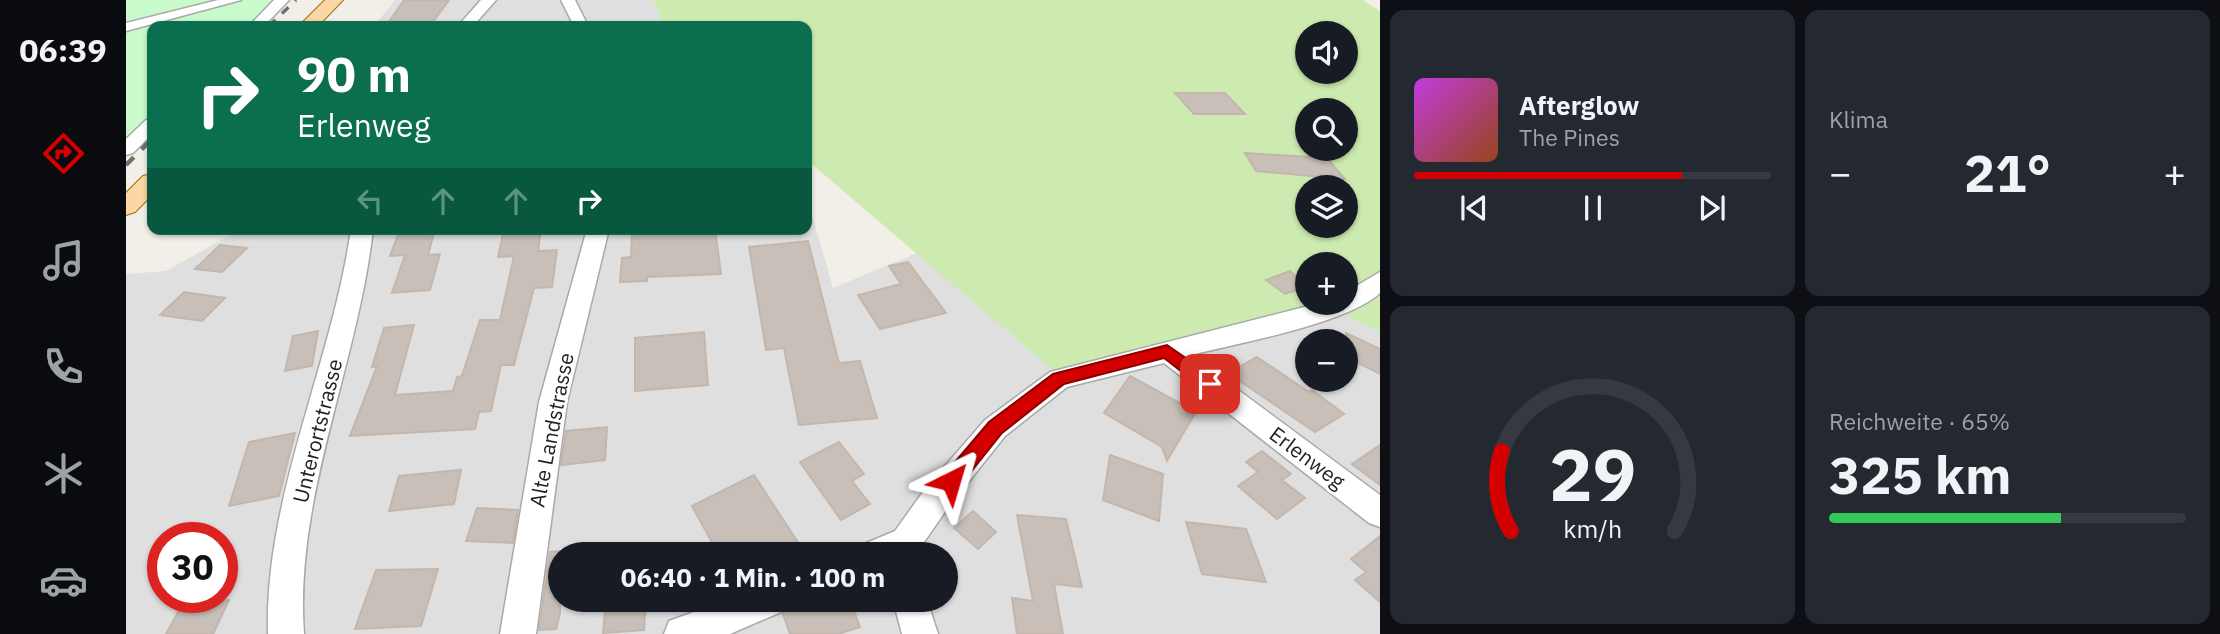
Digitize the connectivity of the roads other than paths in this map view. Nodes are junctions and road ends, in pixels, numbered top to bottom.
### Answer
1 (234, 0) edge
2 (335, 0) edge
3 (489, 0) edge
4 (568, 0) edge
5 (271, 3) edge
6 (150, 21) edge
7 (259, 21) edge
8 (313, 21) edge
9 (470, 21) edge
10 (578, 21) edge
11 (147, 22) edge
12 (126, 27) edge
13 (147, 129) edge
14 (126, 149) edge
15 (147, 186) edge
16 (126, 207) edge
17 (361, 235) edge
18 (596, 235) edge
19 (1380, 279) edge
20 (1358, 296) edge
21 (1313, 315) edge
22 (1167, 351) junction
23 (1380, 513) edge
24 (910, 542) edge
25 (741, 612) edge
26 (914, 612) edge
27 (286, 634) edge
28 (518, 634) edge
29 (681, 634) edge
30 (920, 634) edge

1 - 6 street
2 - 8 main road
3 - 9 street
4 - 10 street
5 - 7 street
11 - 12 street
13 - 14 street
15 - 16 main road
17 - 27 street, Unterortstrasse
18 - 28 street, Alte Landstrasse
19 - 20 street
21 - 22 street
22 - 23 street, Erlenweg
22 - 24 street
25 - 29 street
26 - 30 street

